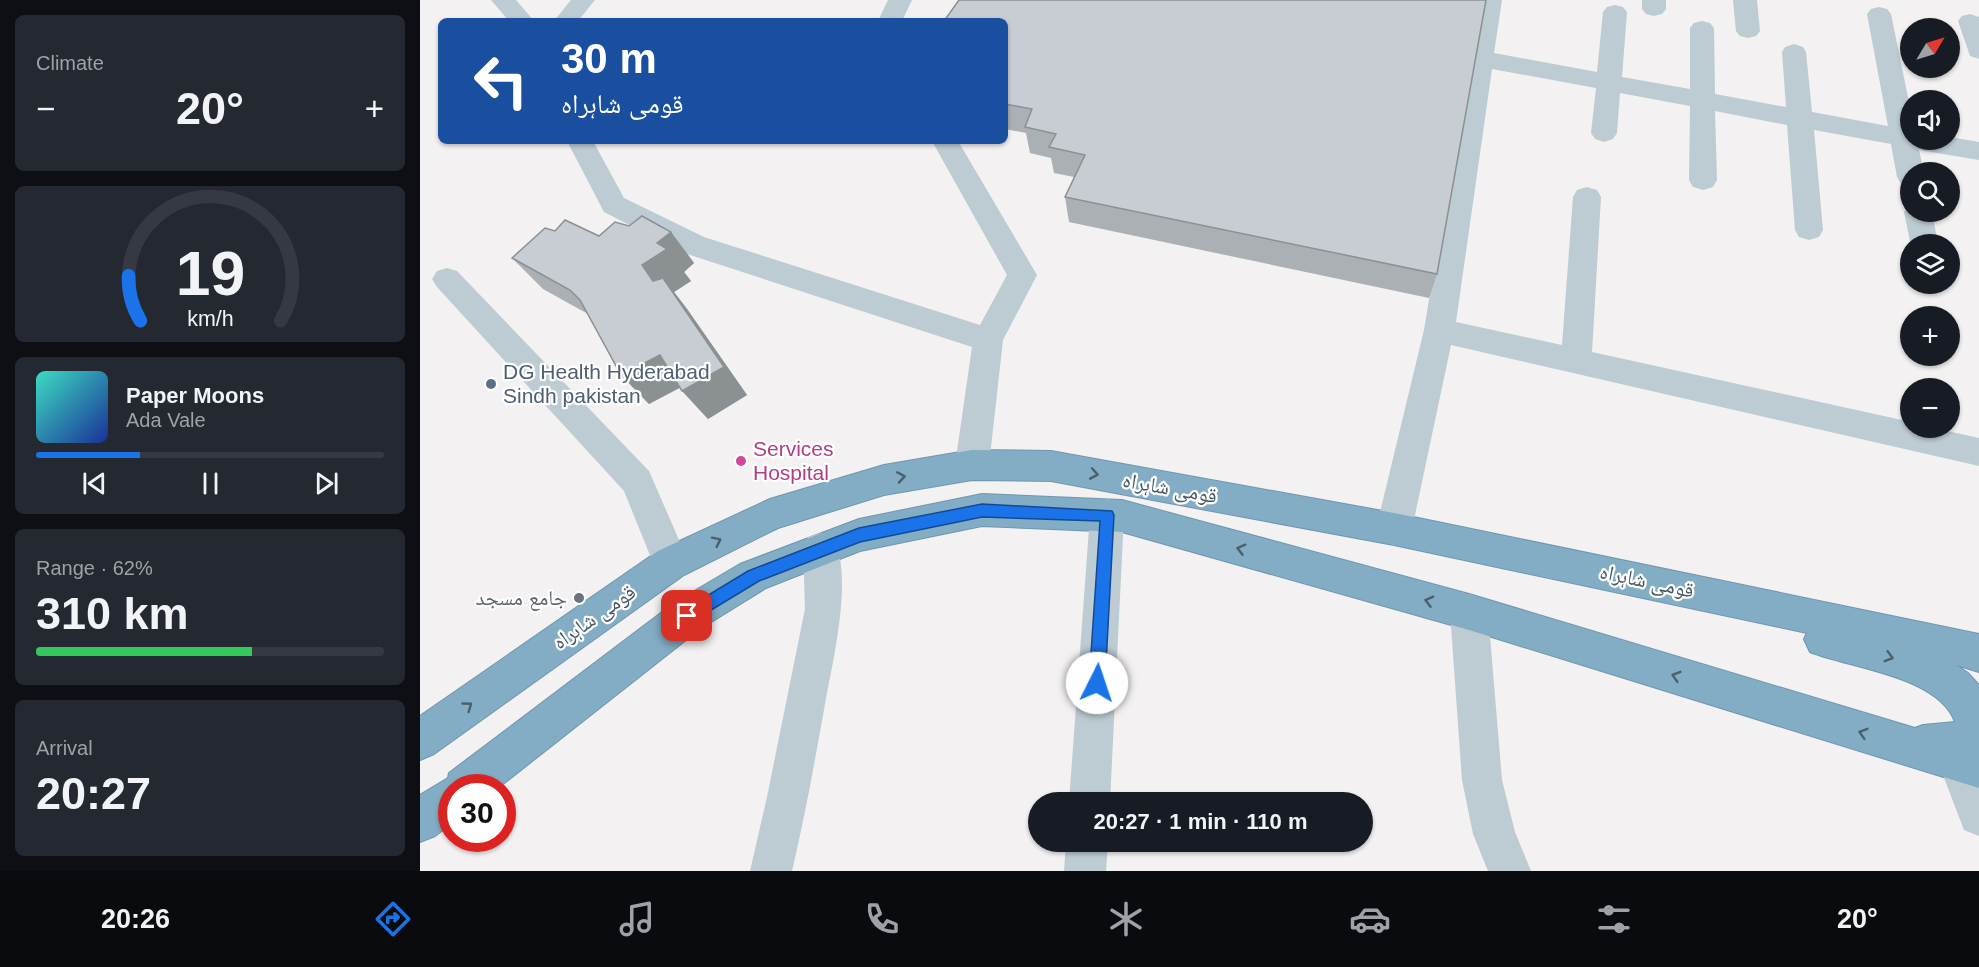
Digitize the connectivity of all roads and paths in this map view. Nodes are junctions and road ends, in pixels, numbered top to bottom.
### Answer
1 (503, 0) edge
2 (583, 0) edge
3 (900, 0) edge
4 (1490, 0) edge
5 (1745, 0) edge
6 (1615, 12) dead end
7 (1879, 14) dead end
8 (519, 18) edge
9 (568, 18) edge
10 (891, 18) edge
11 (1970, 21) dead end
12 (1702, 28) dead end
13 (1748, 31) dead end
14 (1979, 51) edge
15 (1794, 52) dead end
16 (1482, 59) junction
17 (1609, 83) junction
18 (1703, 100) junction
19 (1900, 102) edge
20 (1801, 119) junction
21 (1604, 133) dead end
22 (1900, 137) edge
23 (582, 144) edge
24 (947, 144) edge
25 (1960, 148) edge
26 (1979, 152) edge
27 (1703, 180) dead end
28 (1587, 197) dead end
29 (1809, 230) dead end
30 (447, 279) dead end
31 (1439, 330) junction
32 (988, 340) junction
33 (1576, 362) junction
34 (1979, 452) edge
35 (972, 465) junction
36 (770, 515) junction
37 (1107, 515) junction
38 (1394, 529) junction
39 (821, 549) junction
40 (671, 563) junction
41 (780, 565) junction
42 (1653, 582) junction
43 (1469, 612) junction
44 (1979, 653) edge
45 (420, 741) edge
46 (1903, 746) junction
47 (1969, 765) edge
48 (482, 774) edge
49 (1090, 792) edge
50 (438, 808) edge
51 (1979, 815) edge
52 (420, 821) edge
53 (1086, 852) edge
54 (771, 871) edge
55 (1085, 871) edge
56 (1510, 871) edge

1 - 8 street
2 - 9 street
3 - 10 street
4 - 16 street
5 - 13 street
6 - 17 street
7 - 19 street
11 - 14 street
12 - 18 street
15 - 20 street
16 - 17 street
16 - 31 street
17 - 18 street
17 - 21 street
18 - 20 street
18 - 27 street
20 - 22 street
20 - 29 street
23 - 32 street
24 - 32 street
25 - 26 street
28 - 33 street
30 - 40 street
31 - 33 street
31 - 38 street
32 - 35 street
33 - 34 street
36 -> 35 highway, قومی شاہراہ
35 -> 38 highway, قومی شاہراہ
40 -> 36 highway, قومی شاہراہ
36 - 41 highway
37 - 39 highway, قومی شاہراہ
43 -> 37 highway, قومی شاہراہ
37 - 49 street
38 - 42 highway, قومی شاہراہ
39 - 41 highway, قومی شاہراہ
39 - 54 street
45 -> 40 highway, قومی شاہراہ
41 - 48 highway, قومی شاہراہ
42 - 44 highway, قومی شاہراہ
42 -> 46 highway
46 -> 43 highway, قومی شاہراہ
43 - 56 street
46 - 47 highway, قومی شاہراہ
47 - 51 street
50 - 52 highway
53 - 55 street

